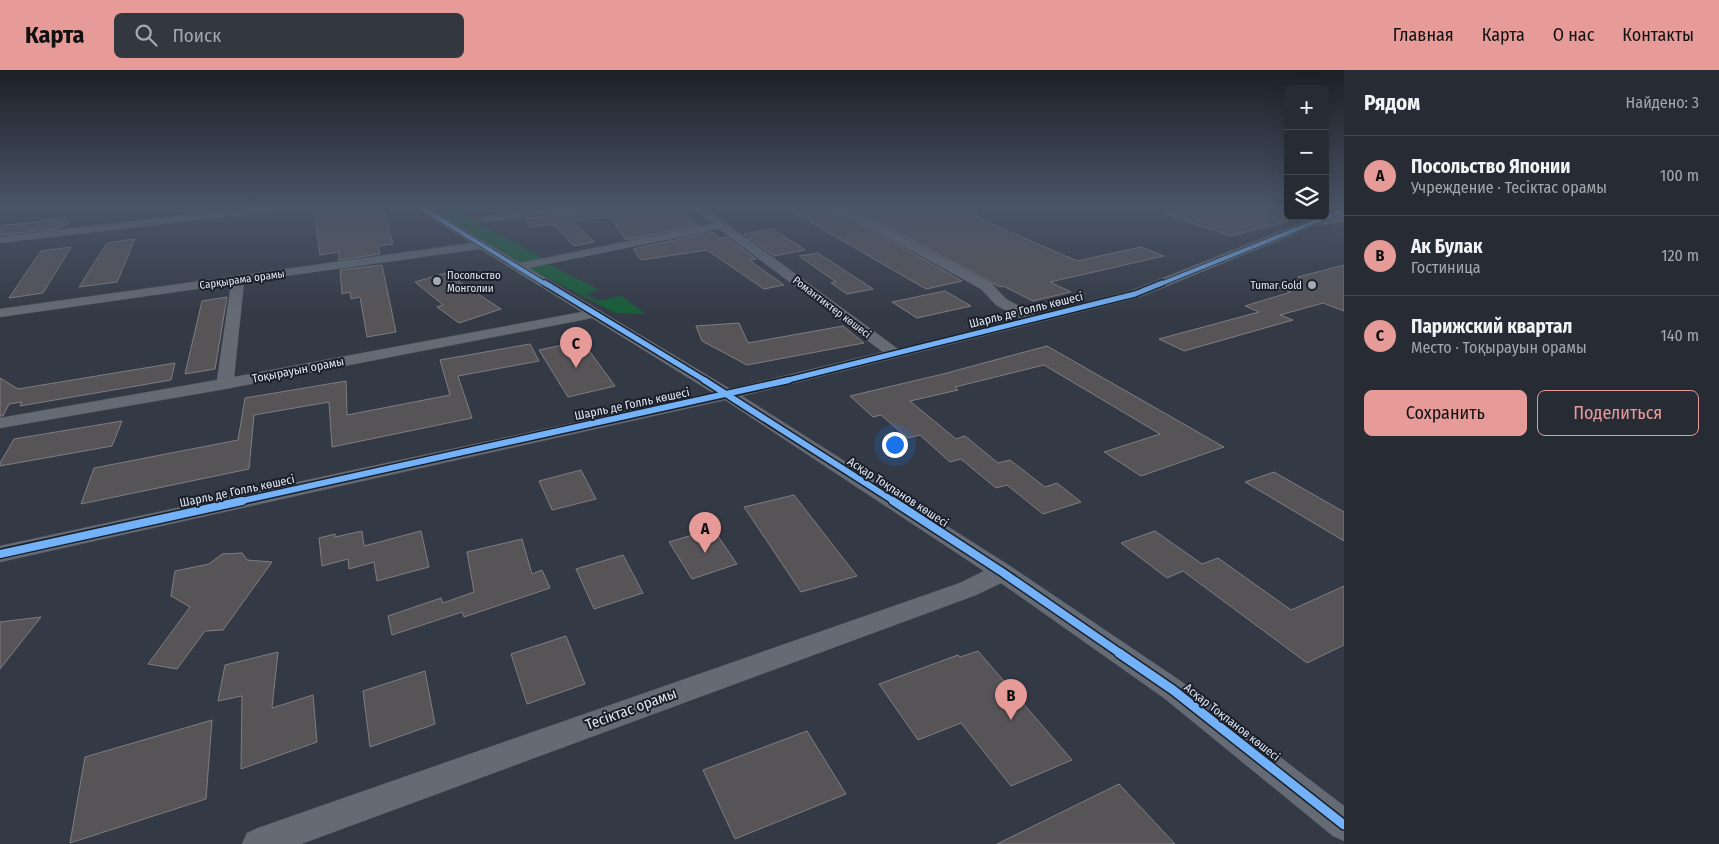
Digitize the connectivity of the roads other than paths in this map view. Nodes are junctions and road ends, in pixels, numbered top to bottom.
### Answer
1 (480, 243) edge
2 (631, 243) edge
3 (746, 243) edge
4 (905, 243) edge
5 (1257, 243) edge
6 (483, 245) junction
7 (517, 266) junction
8 (238, 279) junction
9 (0, 313) edge
10 (596, 313) junction
11 (1034, 320) junction
12 (895, 354) junction
13 (225, 384) junction
14 (727, 395) junction
15 (0, 423) edge
16 (0, 554) edge
17 (1002, 572) junction
18 (1344, 824) edge
19 (258, 844) edge

1 - 6 street, Асқар Тоқпанов көшесі
2 - 7 street
3 - 12 street, Романтиктер көшесі
4 - 11 street
5 - 11 street, Шарль де Голль көшесі
6 - 7 street, Асқар Тоқпанов көшесі
6 - 8 street, Сарқырама орамы
7 - 10 street, Асқар Тоқпанов көшесі
8 - 9 street, Сарқырама орамы
8 - 13 street
10 - 13 street, Тоқырауын орамы
10 - 14 street, Асқар Тоқпанов көшесі
11 - 12 street, Шарль де Голль көшесі
12 - 14 street, Шарль де Голль көшесі
13 - 15 street, Тоқырауын орамы
14 - 16 street, Шарль де Голль көшесі
14 - 17 street, Асқар Тоқпанов көшесі
17 - 18 street, Асқар Тоқпанов көшесі
17 - 19 street, Тесіктас орамы

